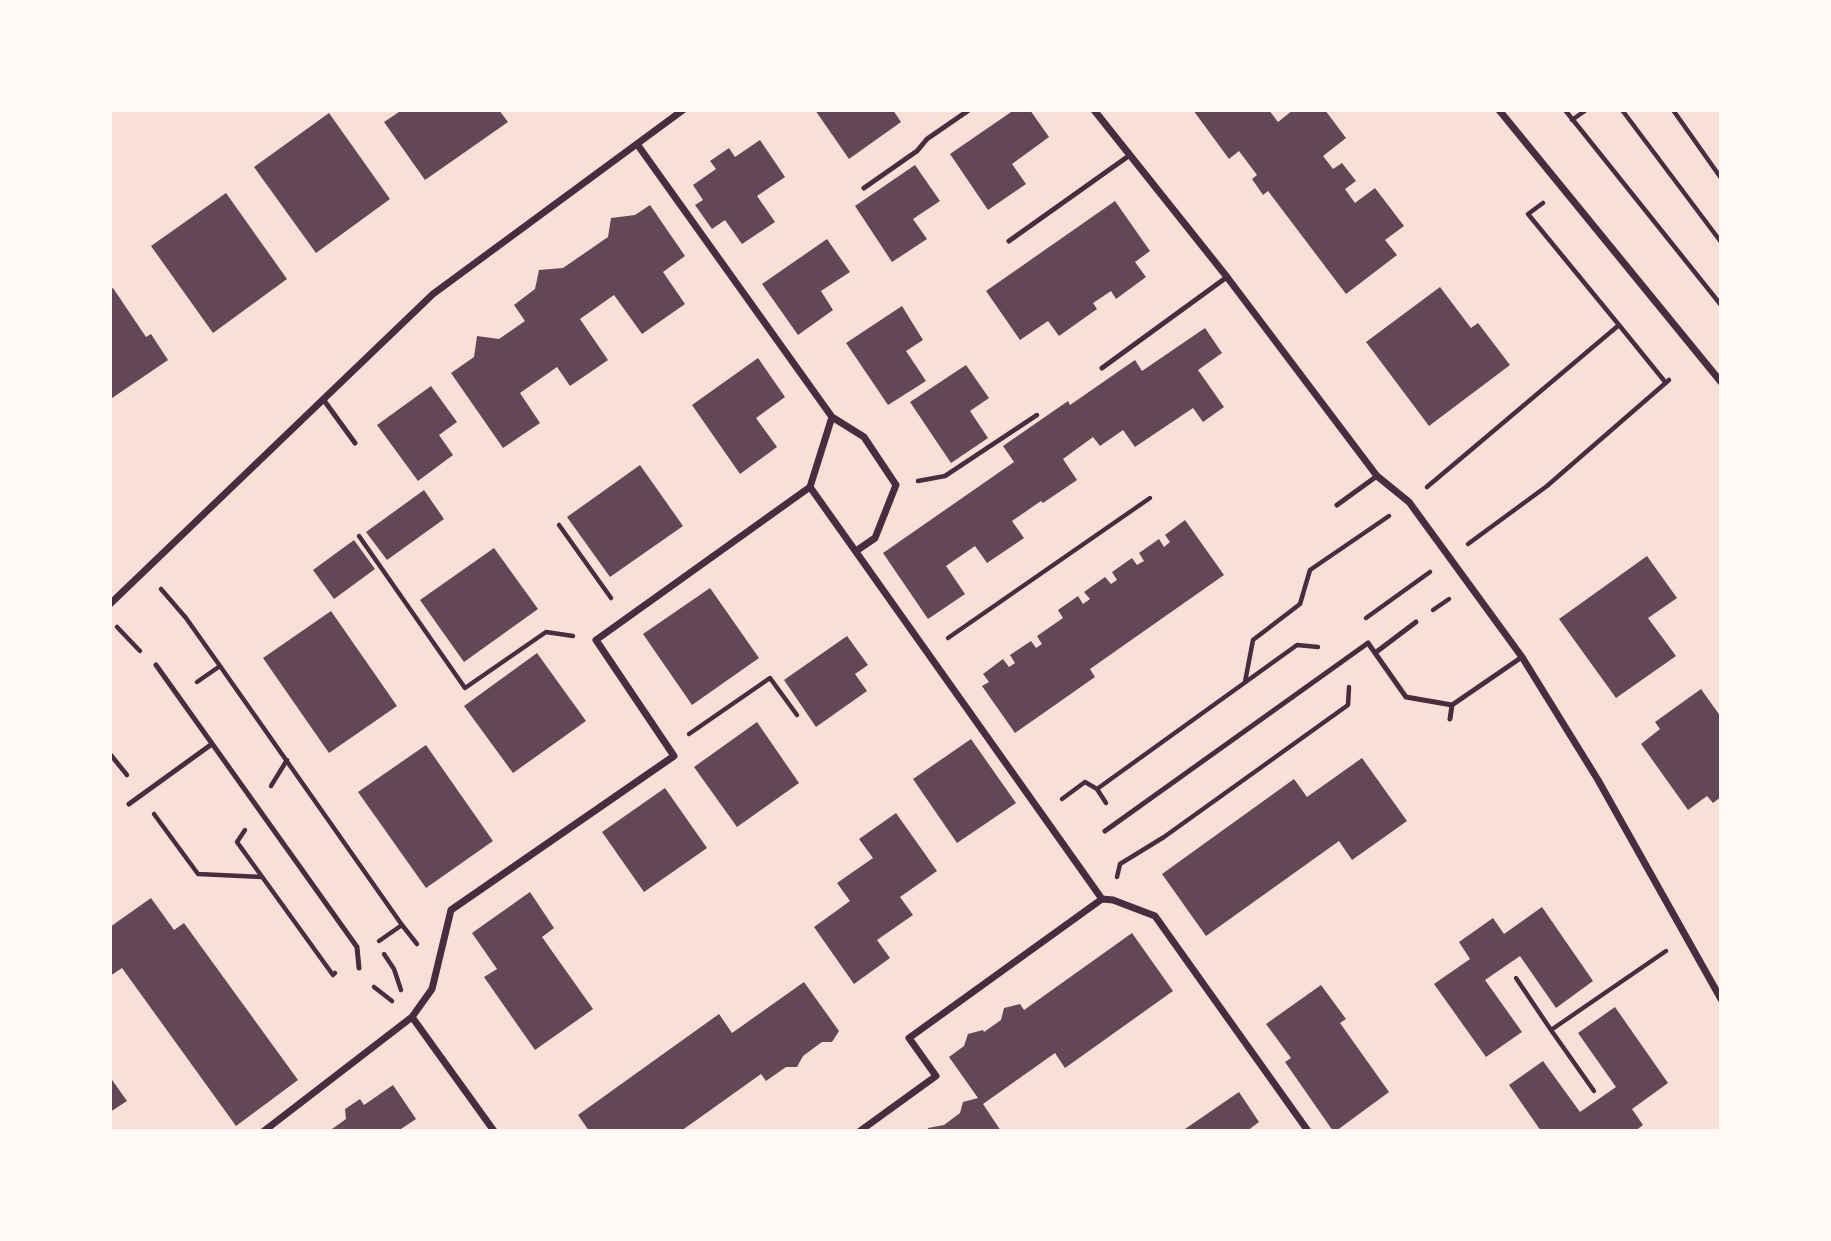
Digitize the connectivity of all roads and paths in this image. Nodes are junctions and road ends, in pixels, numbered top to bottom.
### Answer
1 (683, 110) edge
2 (969, 110) edge
3 (1094, 110) edge
4 (1499, 110) edge
5 (1564, 110) edge
6 (1586, 110) edge
7 (1622, 110) edge
8 (1673, 110) edge
9 (1572, 120) junction
10 (637, 144) junction
11 (1130, 155) junction
12 (1721, 178) edge
13 (864, 188) dead end
14 (1545, 201) dead end
15 (1009, 241) dead end
16 (1721, 242) edge
17 (1227, 277) junction
18 (1721, 305) edge
19 (1619, 325) junction
20 (1102, 368) dead end
21 (1721, 382) edge
22 (323, 399) junction
23 (1037, 415) dead end
24 (832, 417) junction
25 (355, 443) dead end
26 (1377, 476) junction
27 (896, 485) junction
28 (810, 487) junction
29 (1150, 498) dead end
30 (1409, 502) junction
31 (1337, 505) dead end
32 (559, 524) dead end
33 (359, 536) dead end
34 (856, 551) junction
35 (1450, 557) junction
36 (1415, 582) dead end
37 (112, 598) edge
38 (171, 600) dead end
39 (110, 619) edge
40 (626, 619) junction
41 (1416, 622) dead end
42 (1356, 625) dead end
43 (596, 640) junction
44 (134, 646) dead end
45 (1324, 648) dead end
46 (927, 653) junction
47 (1375, 653) junction
48 (1522, 657) junction
49 (156, 665) dead end
50 (220, 666) junction
51 (203, 678) dead end
52 (1245, 682) junction
53 (1349, 685) dead end
54 (1452, 705) junction
55 (797, 715) dead end
56 (1450, 719) dead end
57 (212, 744) junction
58 (668, 748) junction
59 (110, 754) edge
60 (287, 760) junction
61 (275, 779) dead end
62 (134, 786) dead end
63 (1059, 801) dead end
64 (130, 804) dead end
65 (150, 808) dead end
66 (1105, 831) dead end
67 (244, 832) dead end
68 (1117, 872) dead end
69 (262, 877) junction
70 (1102, 899) junction
71 (402, 925) junction
72 (1687, 936) junction
73 (377, 943) dead end
74 (383, 953) dead end
75 (437, 967) junction
76 (342, 968) dead end
77 (359, 968) dead end
78 (394, 969) dead end
79 (1516, 978) dead end
80 (1721, 999) edge
81 (412, 1017) junction
82 (1551, 1030) junction
83 (1594, 1091) dead end
84 (264, 1131) edge
85 (494, 1131) edge
86 (860, 1131) edge
87 (1308, 1131) edge

1 - 10 street
2 - 13 lane
3 - 11 street
4 - 21 street
5 - 9 path
6 - 9 path
7 - 16 path
8 - 12 path
9 - 18 path
10 - 22 street
10 - 24 street
11 - 15 lane
11 - 17 street
14 - 19 path
17 - 20 lane
17 - 26 street
19 - 30 path
19 - 35 path
22 - 25 lane
22 - 37 street
23 - 27 path
24 - 27 street
24 - 28 street
26 - 30 street
26 - 31 lane
27 - 34 street
28 - 34 street
28 - 40 street
29 - 46 path
30 - 35 street
30 - 52 path
32 - 40 path
33 - 43 path
34 - 46 street
35 - 48 street
36 - 42 path
38 - 50 path
39 - 44 path
40 - 43 street
41 - 47 lane
43 - 58 street
45 - 52 path
46 - 70 street
47 - 54 lane
47 - 66 lane
48 - 54 lane
48 - 72 street
49 - 57 lane
50 - 51 path
50 - 60 path
52 - 63 path
53 - 68 path
54 - 56 lane
55 - 58 path
57 - 64 lane
57 - 77 lane
58 - 75 street
59 - 62 path
60 - 61 path
60 - 71 path
65 - 69 path
67 - 69 path
69 - 76 path
70 - 86 street
70 - 87 street
71 - 73 path
71 - 75 path
72 - 80 street
72 - 82 path
74 - 78 path
75 - 81 street
79 - 82 path
81 - 84 street
81 - 85 street
82 - 83 path

